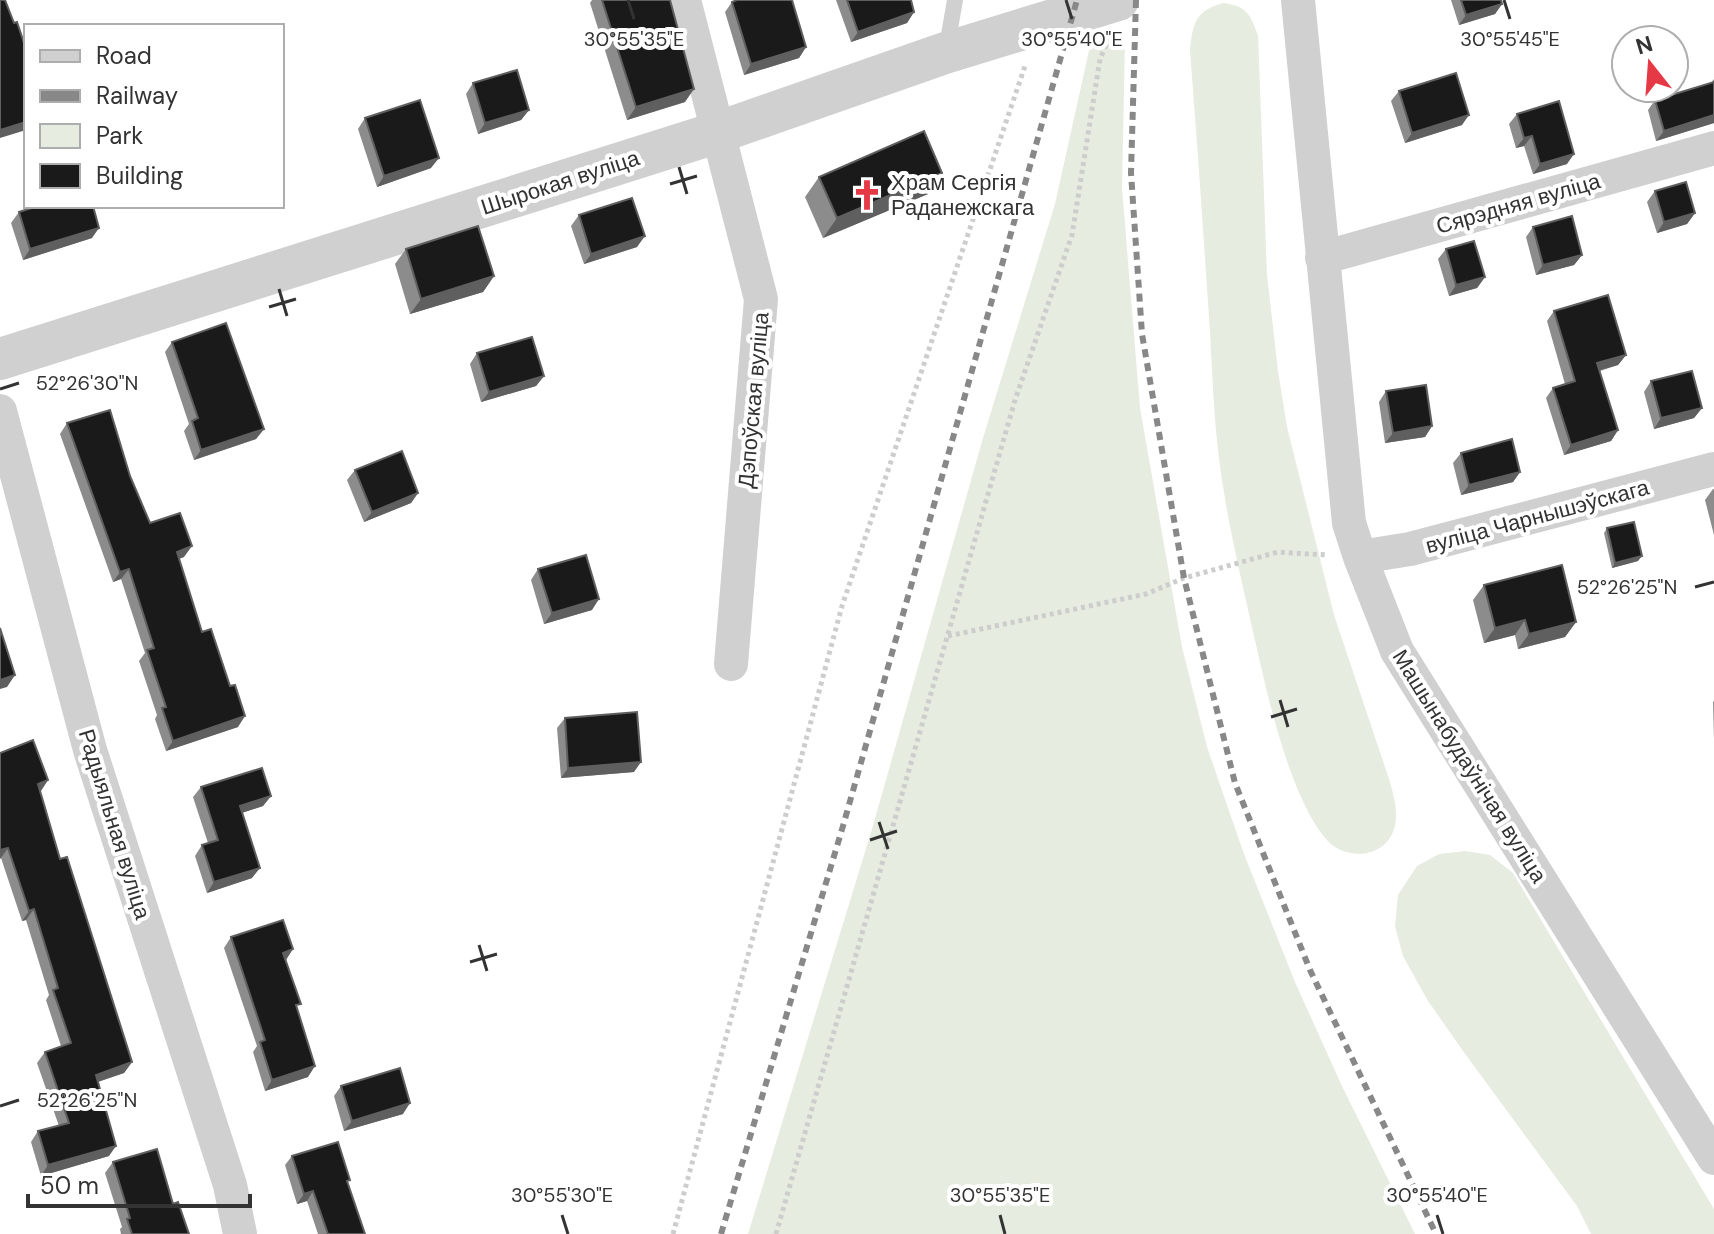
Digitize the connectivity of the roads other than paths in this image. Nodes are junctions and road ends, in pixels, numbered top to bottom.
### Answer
1 (684, 0) edge
2 (955, 0) edge
3 (1298, 0) edge
4 (1114, 18) edge
5 (945, 53) junction
6 (719, 132) junction
7 (1714, 148) edge
8 (1322, 258) junction
9 (0, 359) edge
10 (0, 411) edge
11 (1714, 469) edge
12 (1360, 557) junction
13 (731, 664) dead end
14 (1714, 1158) edge
15 (240, 1234) edge

1 - 6 street, Дэпоўская вуліца
2 - 5 lane
3 - 8 street, Машынабудаўнічая вуліца
4 - 5 street, Шырокая вуліца
5 - 6 street, Шырокая вуліца
6 - 9 street, Шырокая вуліца
6 - 13 street, Дэпоўская вуліца
7 - 8 street, Сярэдняя вуліца
8 - 12 street, Машынабудаўнічая вуліца
10 - 15 street, Радыяльная вуліца
11 - 12 street, вуліца Чарнышэўскага
12 - 14 street, Машынабудаўнічая вуліца

